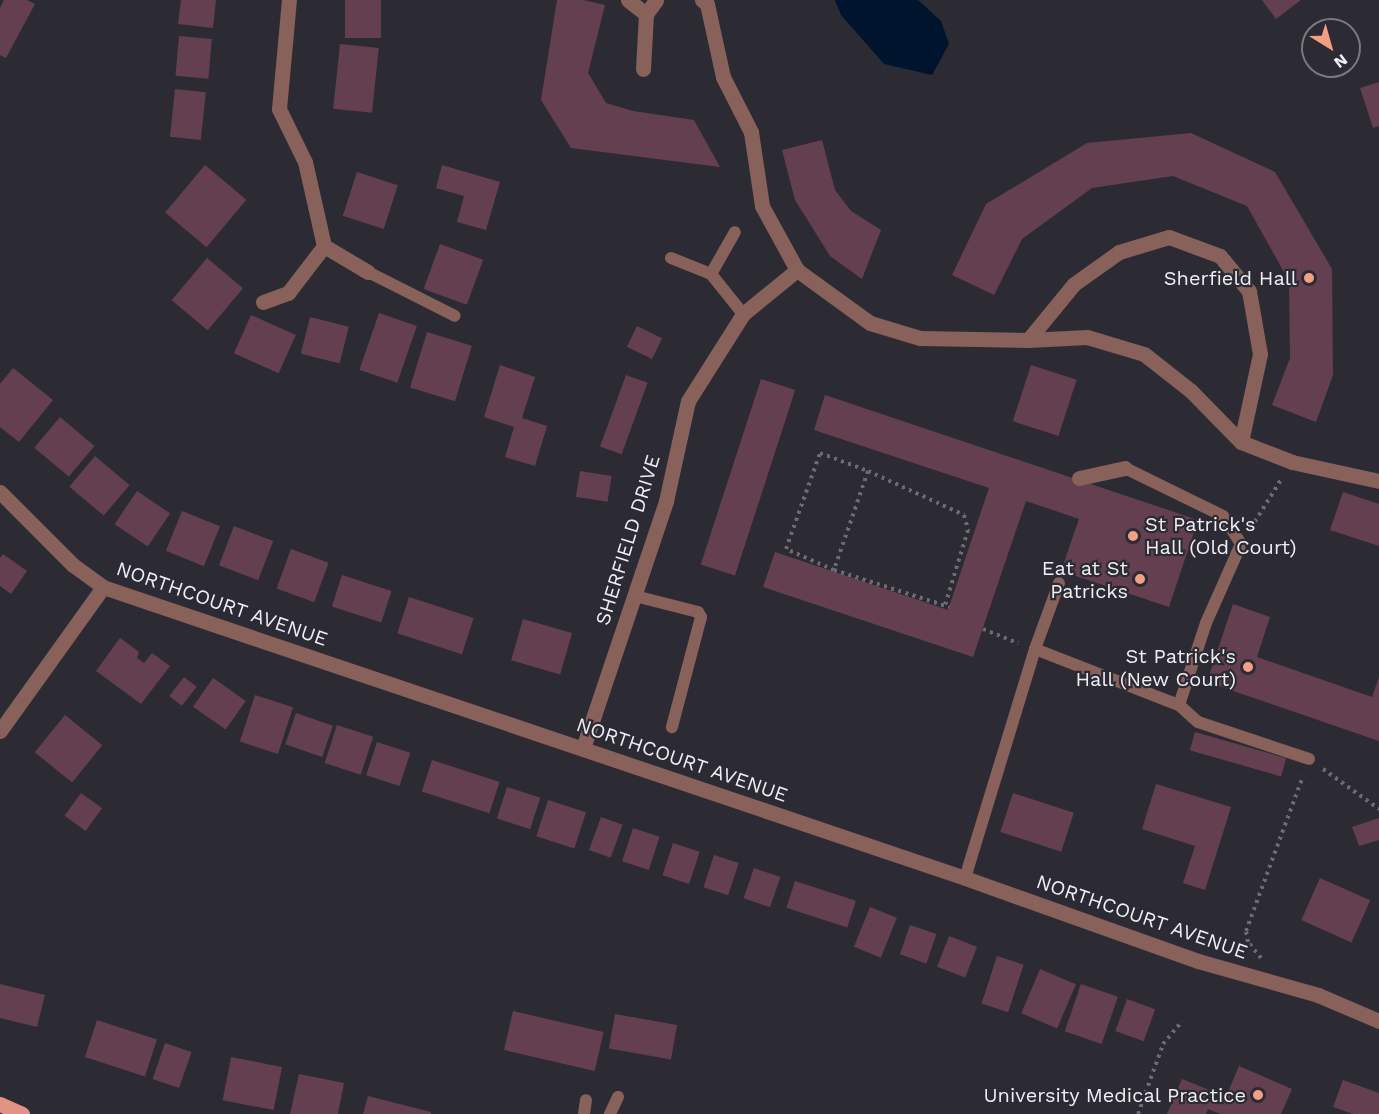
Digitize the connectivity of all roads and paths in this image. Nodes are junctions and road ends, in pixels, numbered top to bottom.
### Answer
1 (289, 0) edge
2 (628, 0) edge
3 (656, 0) edge
4 (702, 0) edge
5 (646, 14) junction
6 (644, 69) dead end
7 (735, 232) dead end
8 (324, 246) junction
9 (671, 258) dead end
10 (797, 270) junction
11 (368, 272) joint
12 (711, 274) junction
13 (263, 303) dead end
14 (743, 314) junction
15 (455, 316) dead end
16 (1028, 340) junction
17 (1240, 442) junction
18 (1292, 462) junction
19 (1125, 468) joint
20 (868, 471) junction
21 (1079, 478) dead end
22 (1379, 481) edge
23 (0, 492) edge
24 (1241, 544) junction
25 (834, 570) junction
26 (1059, 583) dead end
27 (103, 586) junction
28 (635, 596) junction
29 (983, 629) dead end
30 (1035, 649) junction
31 (1179, 705) junction
32 (672, 728) dead end
33 (0, 731) edge
34 (583, 748) junction
35 (1309, 759) junction
36 (1379, 809) edge
37 (965, 878) junction
38 (1268, 980) junction
39 (1182, 1021) dead end
40 (1379, 1021) edge
41 (618, 1097) dead end
42 (586, 1100) dead end
43 (0, 1104) edge
44 (22, 1114) edge
45 (584, 1114) edge
46 (610, 1114) edge
47 (1138, 1114) edge

1 - 8 street
2 - 5 street
3 - 5 street
4 - 10 street
5 - 6 street
7 - 12 lane
8 - 11 street
8 - 13 street
9 - 12 lane
10 - 14 street, SHERFIELD DRIVE
10 - 16 street
11 - 15 lane
12 - 14 lane
14 - 28 street, SHERFIELD DRIVE
16 - 17 street
16 - 17 street
17 - 18 street
18 - 22 street
18 - 24 path
19 - 21 street
19 - 24 lane
20 - 25 path
20 - 25 path
20 - 25 path
23 - 27 street, NORTHCOURT AVENUE
24 - 31 lane
26 - 30 lane
27 - 33 street
27 - 34 street, NORTHCOURT AVENUE
28 - 32 lane
28 - 34 street, SHERFIELD DRIVE
29 - 30 path
30 - 31 lane
30 - 37 lane
31 - 35 lane
34 - 37 street, NORTHCOURT AVENUE
35 - 36 path
35 - 38 path
37 - 38 street, NORTHCOURT AVENUE
38 - 40 street, NORTHCOURT AVENUE
39 - 47 path
41 - 46 lane
42 - 45 lane
43 - 44 main road

